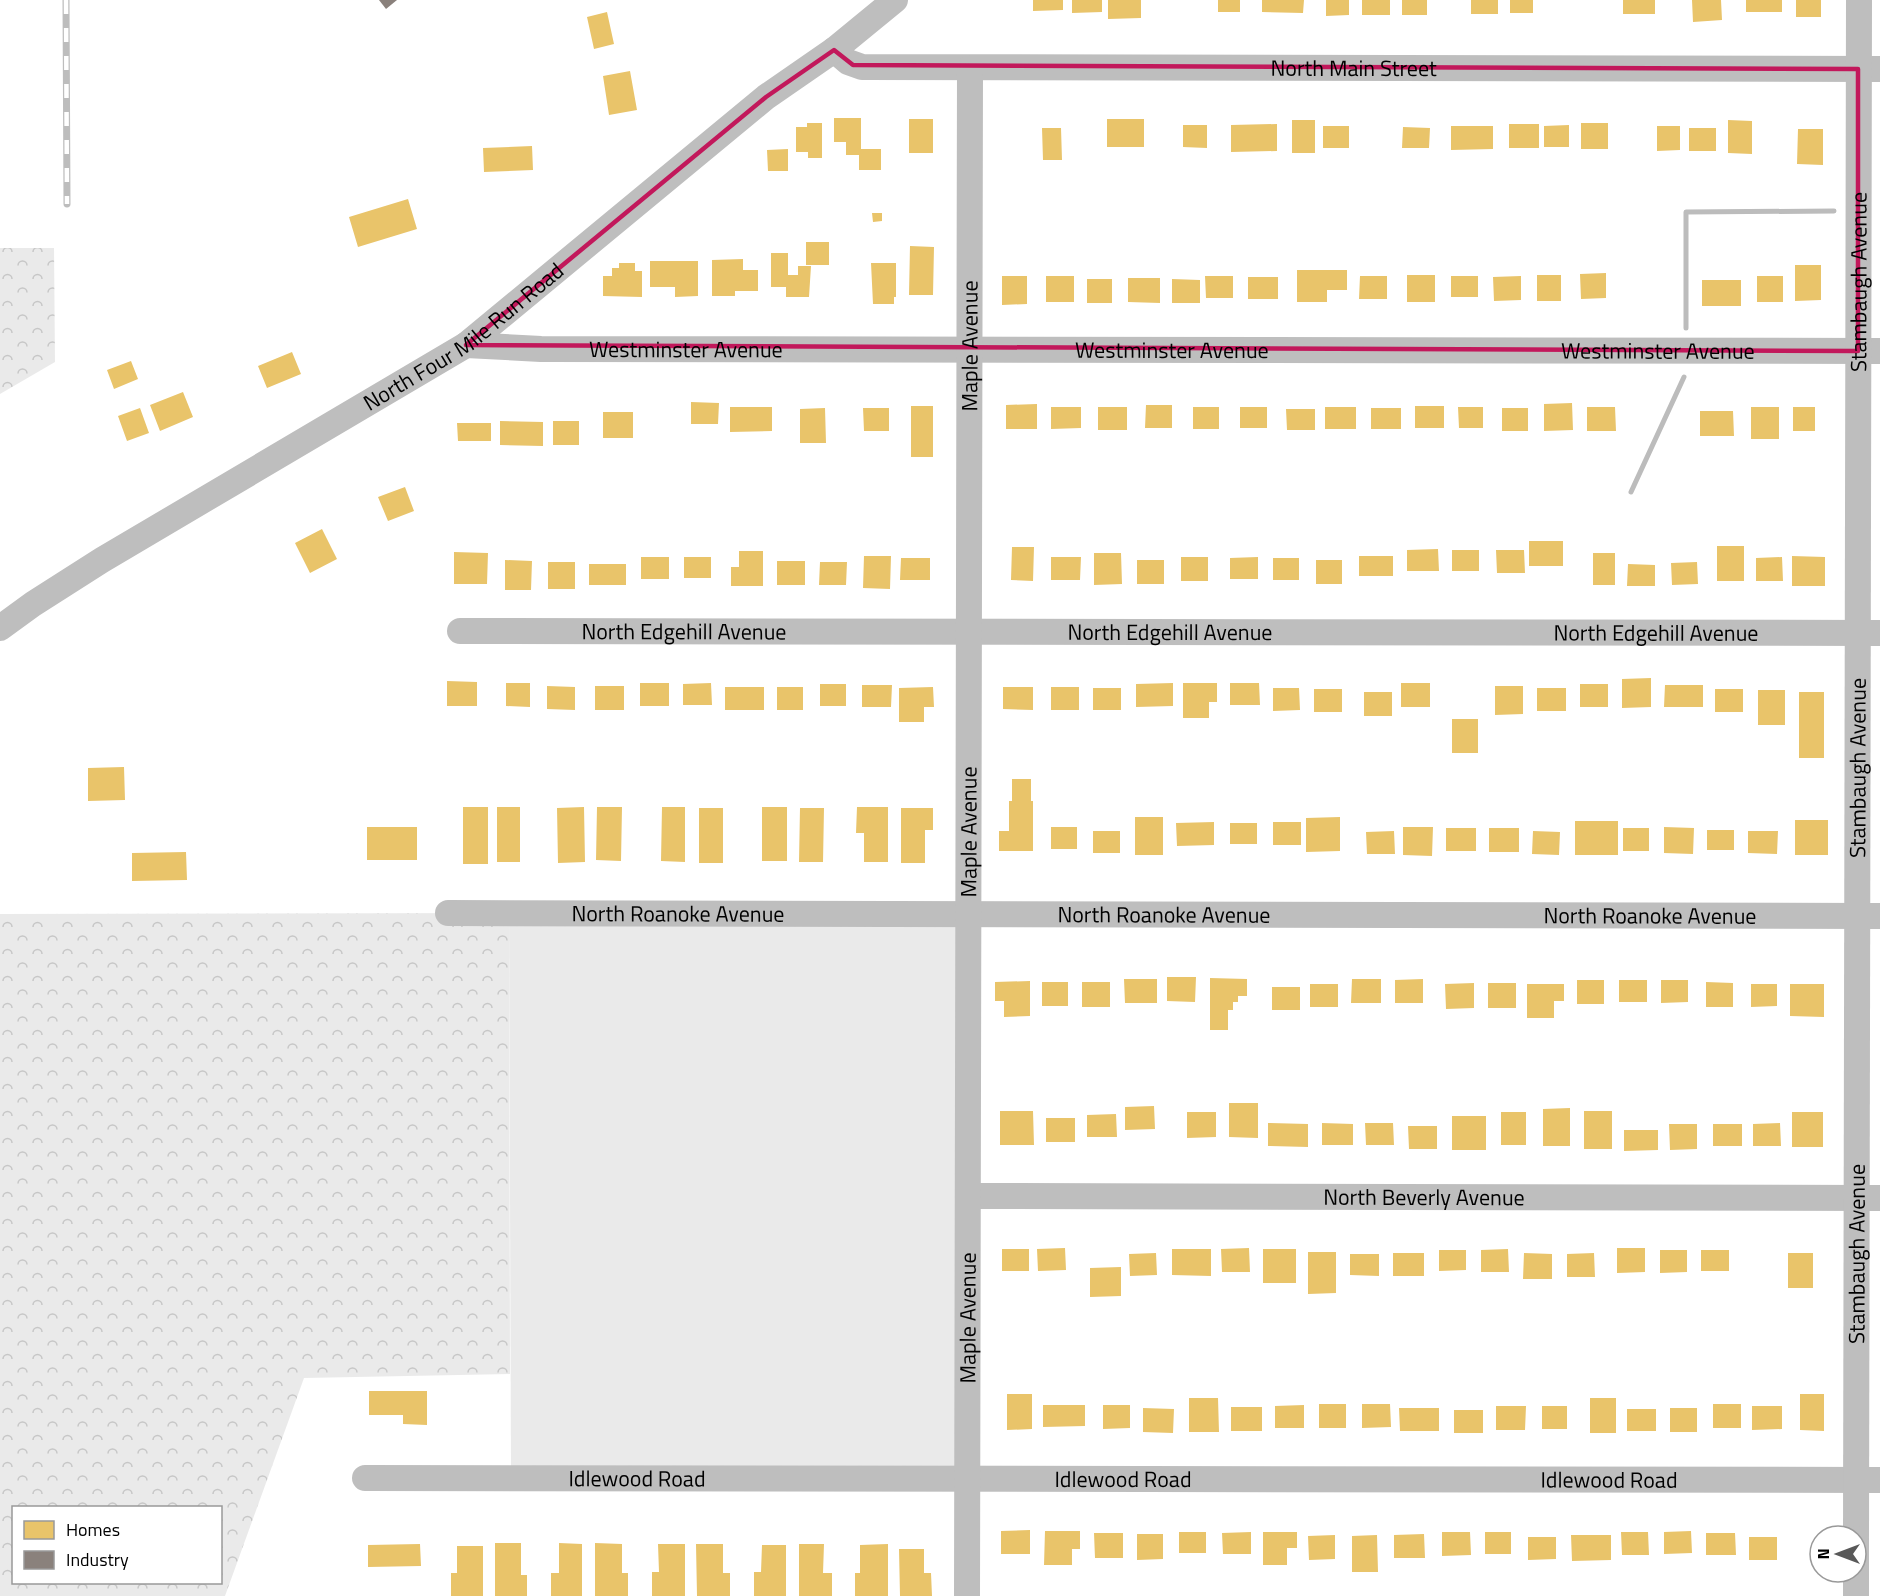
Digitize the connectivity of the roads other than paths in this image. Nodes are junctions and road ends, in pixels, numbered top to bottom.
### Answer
1 (895, 0) edge
2 (1859, 0) edge
3 (834, 50) junction
4 (970, 68) junction
5 (1869, 69) edge
6 (466, 345) junction
7 (968, 350) junction
8 (1869, 351) edge
9 (0, 628) edge
10 (460, 631) dead end
11 (968, 632) junction
12 (1869, 633) edge
13 (448, 913) dead end
14 (968, 914) junction
15 (1868, 916) edge
16 (968, 1196) junction
17 (1868, 1198) edge
18 (365, 1478) dead end
19 (967, 1479) junction
20 (1868, 1480) edge
21 (1859, 1524) edge
22 (967, 1596) edge

1 - 3 street, North Four Mile Run Road
2 - 5 street, Stambaugh Avenue
3 - 4 street, North Main Street
3 - 6 street, North Four Mile Run Road
4 - 5 street, North Main Street
4 - 7 street, Maple Avenue
5 - 8 street, Stambaugh Avenue
6 - 7 street, Westminster Avenue
6 - 9 street, North Four Mile Run Road
7 - 8 street, Westminster Avenue
7 - 11 street, Maple Avenue
8 - 12 street, Stambaugh Avenue
10 - 11 street, North Edgehill Avenue
11 - 12 street, North Edgehill Avenue
11 - 14 street, Maple Avenue
12 - 15 street, Stambaugh Avenue
13 - 14 street, North Roanoke Avenue
14 - 15 street, North Roanoke Avenue
14 - 16 street, Maple Avenue
15 - 17 street, Stambaugh Avenue
16 - 17 street, North Beverly Avenue
16 - 19 street, Maple Avenue
17 - 20 street, Stambaugh Avenue
18 - 19 street, Idlewood Road
19 - 20 street, Idlewood Road
19 - 22 street, Maple Avenue
20 - 21 street, Stambaugh Avenue

